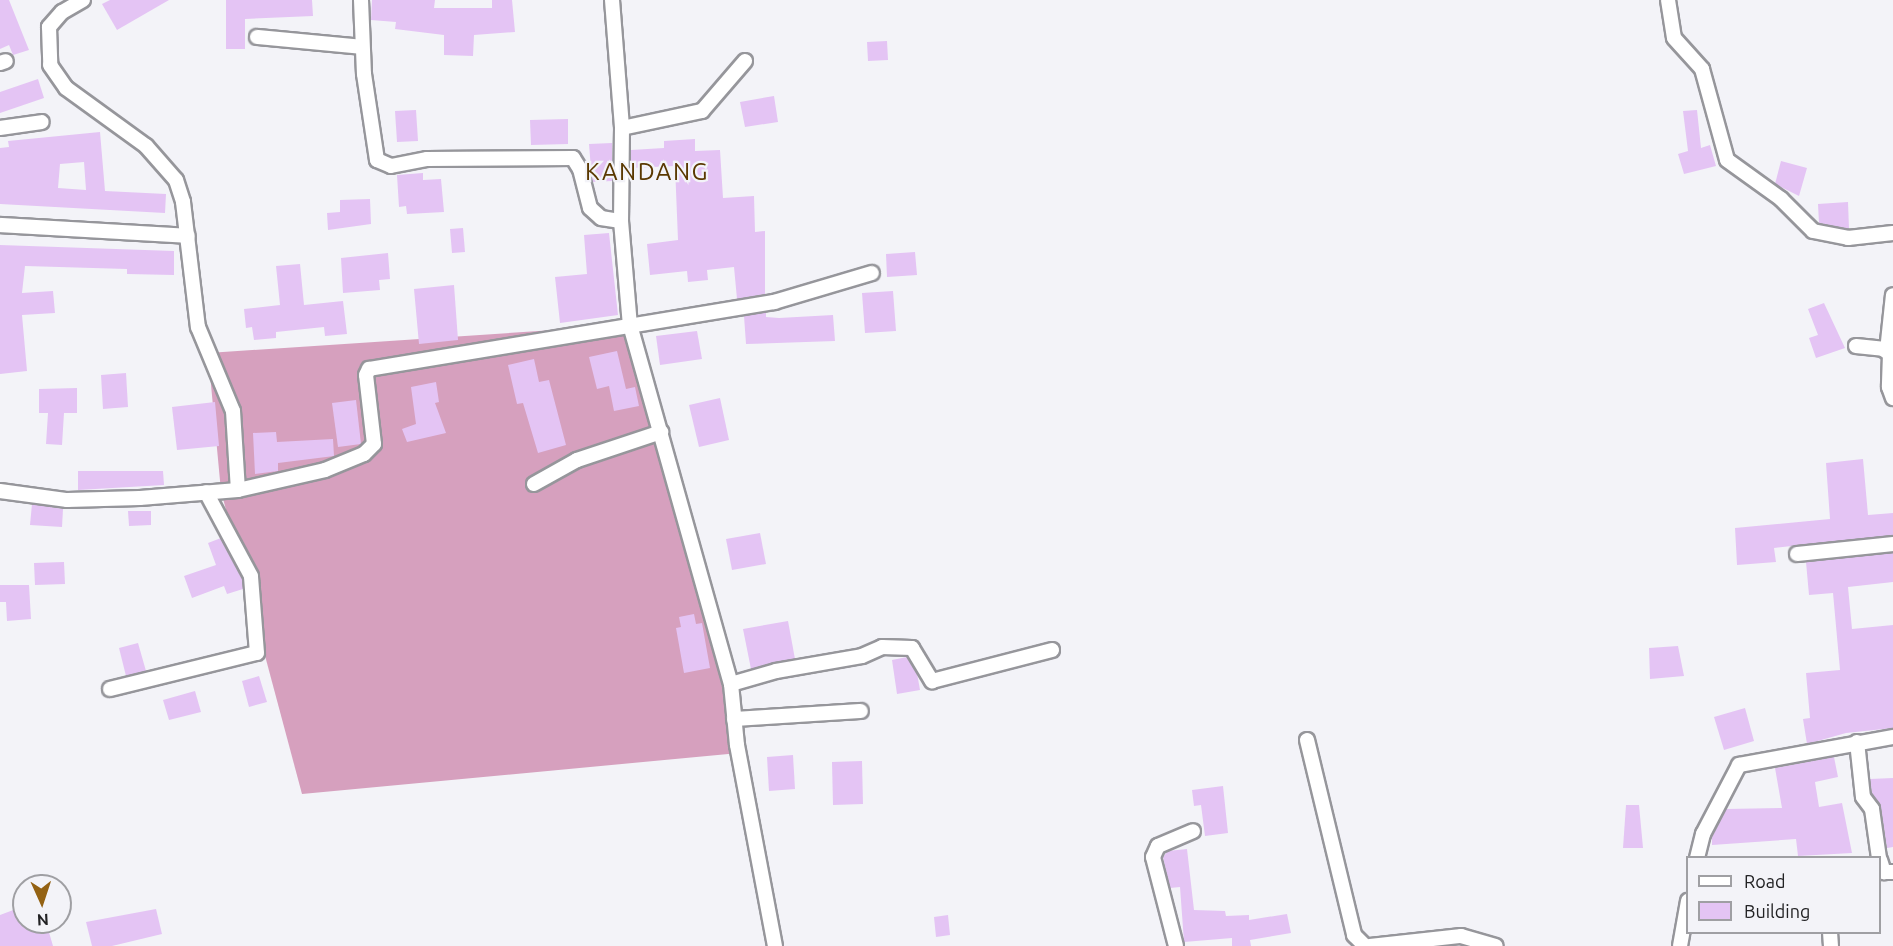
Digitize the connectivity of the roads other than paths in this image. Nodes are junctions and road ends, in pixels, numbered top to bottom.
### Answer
1 (83, 0) edge
2 (361, 0) edge
3 (612, 0) edge
4 (1668, 0) edge
5 (257, 37) dead end
6 (362, 47) junction
7 (745, 61) dead end
8 (42, 122) dead end
9 (0, 128) edge
10 (622, 128) junction
11 (621, 221) junction
12 (0, 225) edge
13 (1893, 233) edge
14 (188, 236) junction
15 (872, 273) dead end
16 (1893, 295) edge
17 (630, 325) junction
18 (1856, 346) dead end
19 (1887, 351) junction
20 (1893, 398) edge
21 (661, 432) junction
22 (534, 484) dead end
23 (238, 490) junction
24 (0, 491) edge
25 (206, 492) junction
26 (1893, 544) edge
27 (1797, 554) dead end
28 (1052, 650) dead end
29 (731, 684) junction
30 (110, 689) dead end
31 (861, 711) dead end
32 (734, 719) junction
33 (1893, 738) edge
34 (1307, 740) dead end
35 (1857, 742) junction
36 (1194, 831) dead end
37 (1698, 856) edge
38 (1879, 856) edge
39 (1686, 912) edge
40 (775, 946) edge
41 (1176, 946) edge
42 (1365, 946) edge
43 (1370, 946) edge
44 (1496, 946) edge
45 (1680, 946) edge

1 - 14 street
2 - 6 street
3 - 10 street
4 - 13 street
5 - 6 street
6 - 11 street
7 - 10 street
8 - 9 street
10 - 11 street
11 - 17 street
12 - 14 street
14 - 23 street
15 - 17 street
16 - 19 street
17 - 21 street
17 - 23 street
18 - 19 street
19 - 20 street
21 - 22 street
21 - 29 street
23 - 25 street
24 - 25 street
25 - 30 street
26 - 27 street
28 - 29 street
29 - 32 street
31 - 32 street
32 - 40 street
33 - 35 street
34 - 42 street
35 - 37 street
35 - 38 street
36 - 41 street
39 - 45 street
43 - 44 street

